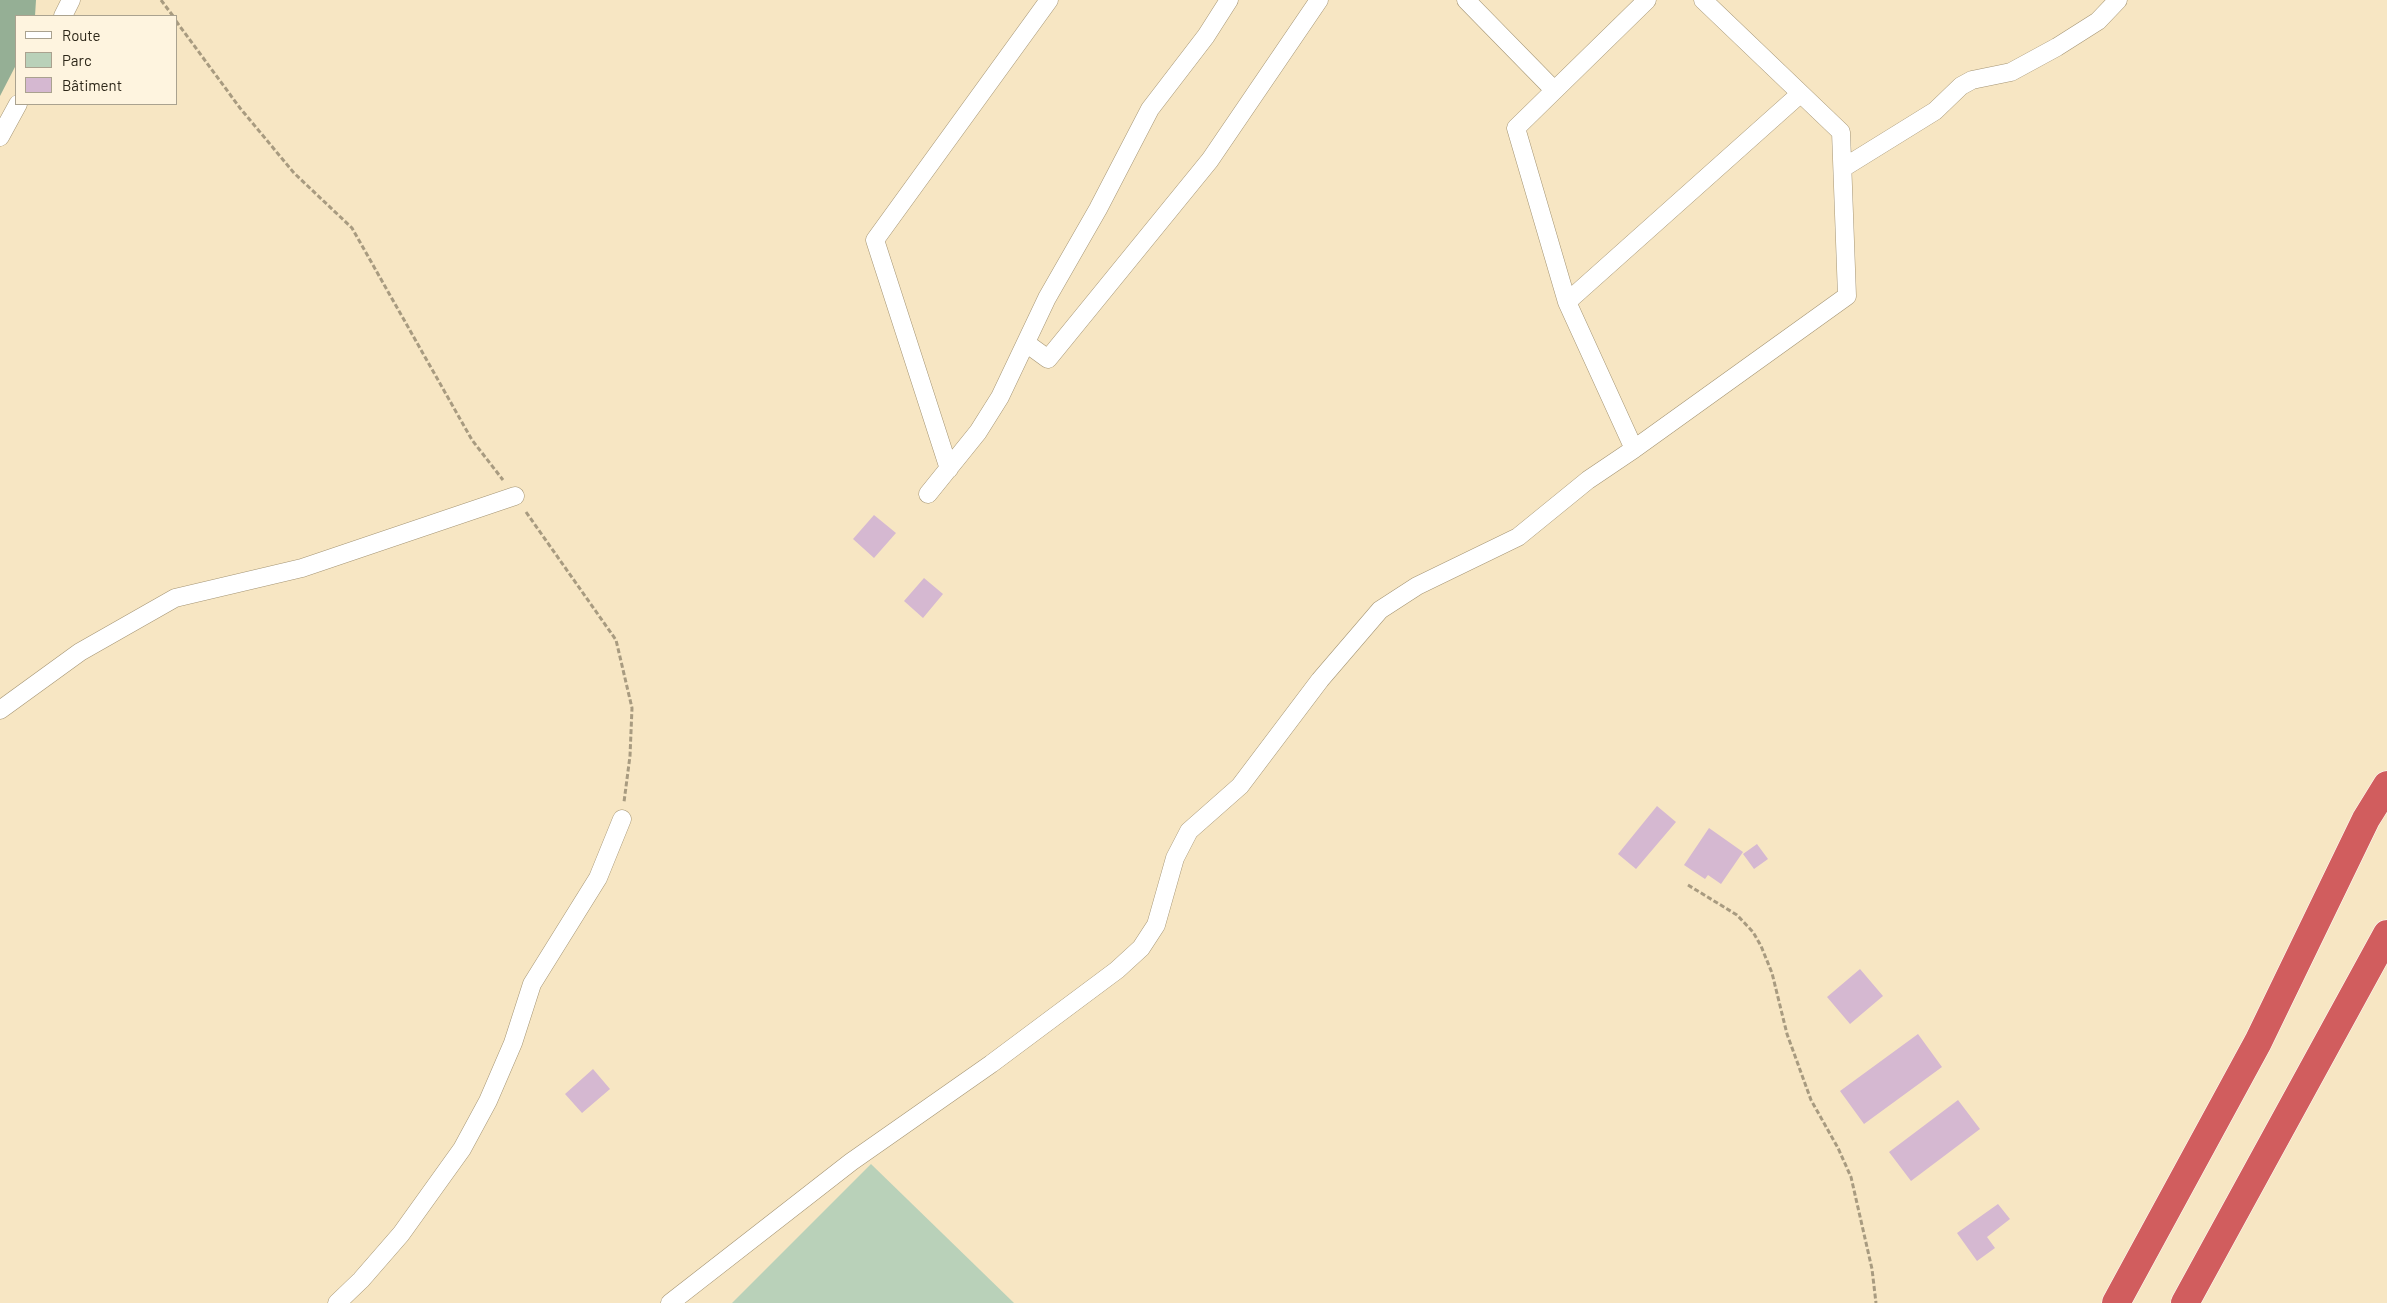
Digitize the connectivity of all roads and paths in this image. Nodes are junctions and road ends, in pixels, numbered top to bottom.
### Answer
1 (71, 0) edge
2 (161, 0) edge
3 (1049, 0) edge
4 (1229, 0) edge
5 (1319, 0) edge
6 (1466, 0) edge
7 (1647, 0) edge
8 (1703, 0) edge
9 (2118, 0) edge
10 (64, 15) edge
11 (172, 15) edge
12 (178, 24) edge
13 (1554, 90) junction
14 (1800, 94) junction
15 (17, 105) edge
16 (0, 137) edge
17 (1843, 168) junction
18 (1567, 302) junction
19 (1026, 343) junction
20 (1634, 449) junction
21 (949, 469) junction
22 (928, 494) dead end
23 (515, 496) junction
24 (0, 710) edge
25 (2387, 785) edge
26 (622, 819) joint
27 (1688, 885) dead end
28 (2387, 934) edge
29 (337, 1303) edge
30 (670, 1303) edge
31 (1876, 1303) edge
32 (2116, 1303) edge
33 (2185, 1303) edge

1 - 10 street
2 - 11 path
3 - 21 street
4 - 19 street
5 - 19 street
6 - 13 street
7 - 13 street
8 - 14 street
9 - 17 street
12 - 23 path
13 - 18 street
14 - 17 street
14 - 18 street
15 - 16 street
17 - 20 street
18 - 20 street
19 - 21 street
20 - 30 street
21 - 22 street
23 - 24 street
23 - 26 path
25 - 32 highway
26 - 29 street
27 - 31 path
28 - 33 highway

